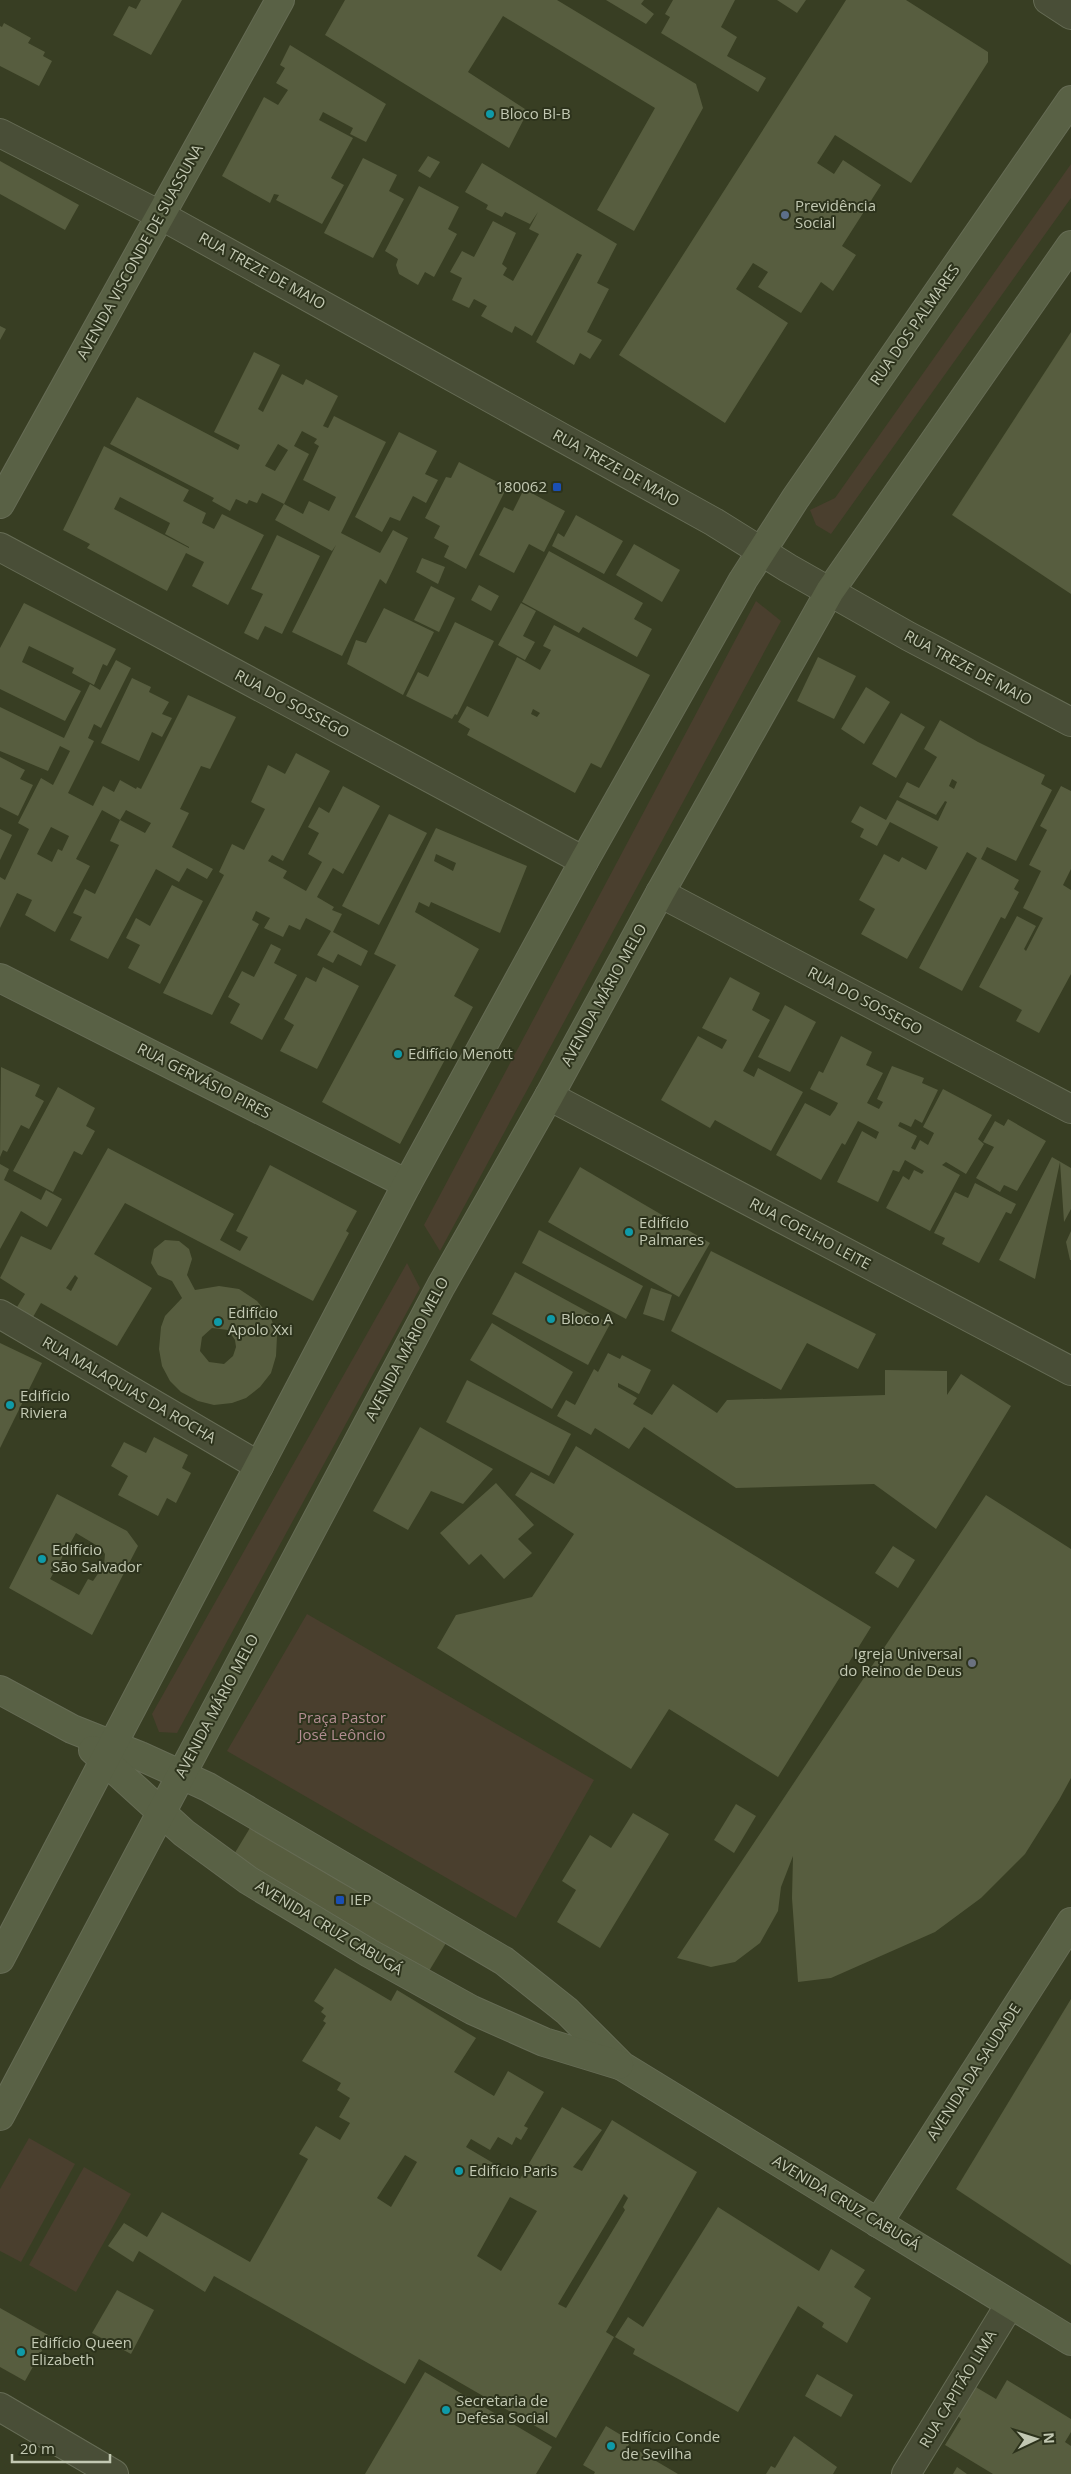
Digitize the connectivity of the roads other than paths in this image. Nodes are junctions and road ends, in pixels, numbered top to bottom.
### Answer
1 (280, 0) edge
2 (1048, 0) edge
3 (1071, 15) edge
4 (1071, 100) edge
5 (0, 133) edge
6 (160, 215) junction
7 (1071, 245) edge
8 (0, 504) edge
9 (0, 547) edge
10 (761, 550) junction
11 (830, 591) junction
12 (1071, 722) edge
13 (584, 861) junction
14 (660, 893) junction
15 (0, 978) edge
16 (549, 1096) junction
17 (1071, 1109) edge
18 (407, 1184) junction
19 (0, 1314) edge
20 (1071, 1371) edge
21 (259, 1466) junction
22 (0, 1690) edge
23 (110, 1753) junction
24 (181, 1775) junction
25 (161, 1812) junction
26 (1071, 1922) edge
27 (0, 1959) edge
28 (622, 2066) junction
29 (0, 2116) edge
30 (878, 2222) junction
31 (1010, 2304) junction
32 (1071, 2341) edge
33 (0, 2407) edge
34 (114, 2474) edge
35 (906, 2474) edge

1 - 6 main road, AVENIDA VISCONDE DE SUASSUNA
2 - 3 street
4 - 10 main road, RUA DOS PALMARES
5 - 6 street, RUA TREZE DE MAIO
6 - 8 main road, AVENIDA VISCONDE DE SUASSUNA
6 - 10 street, RUA TREZE DE MAIO
7 - 11 main road
9 - 13 street, RUA DO SOSSEGO
10 - 11 street, RUA TREZE DE MAIO
10 - 13 main road
11 - 12 street, RUA TREZE DE MAIO
11 - 14 main road, AVENIDA MÁRIO MELO
13 - 18 main road
14 - 16 main road, AVENIDA MÁRIO MELO
14 - 17 street, RUA DO SOSSEGO
15 - 18 main road, RUA GERVÁSIO PIRES
16 - 20 street, RUA COELHO LEITE
16 - 24 main road, AVENIDA MÁRIO MELO
18 - 21 main road
19 - 21 street, RUA MALAQUIAS DA ROCHA
21 - 23 main road
22 - 23 main road, AVENIDA CRUZ CABUGÁ
23 - 24 main road, AVENIDA CRUZ CABUGÁ
23 - 25 main road, AVENIDA CRUZ CABUGÁ
23 - 27 main road
24 - 25 main road, AVENIDA MÁRIO MELO
24 - 28 main road, AVENIDA CRUZ CABUGÁ
25 - 28 main road, AVENIDA CRUZ CABUGÁ
25 - 29 main road, AVENIDA MÁRIO MELO
26 - 30 main road, AVENIDA DA SAUDADE
28 - 30 main road, AVENIDA CRUZ CABUGÁ
30 - 31 main road, AVENIDA CRUZ CABUGÁ
31 - 32 main road, AVENIDA CRUZ CABUGÁ
31 - 35 street, RUA CAPITÃO LIMA
33 - 34 street

